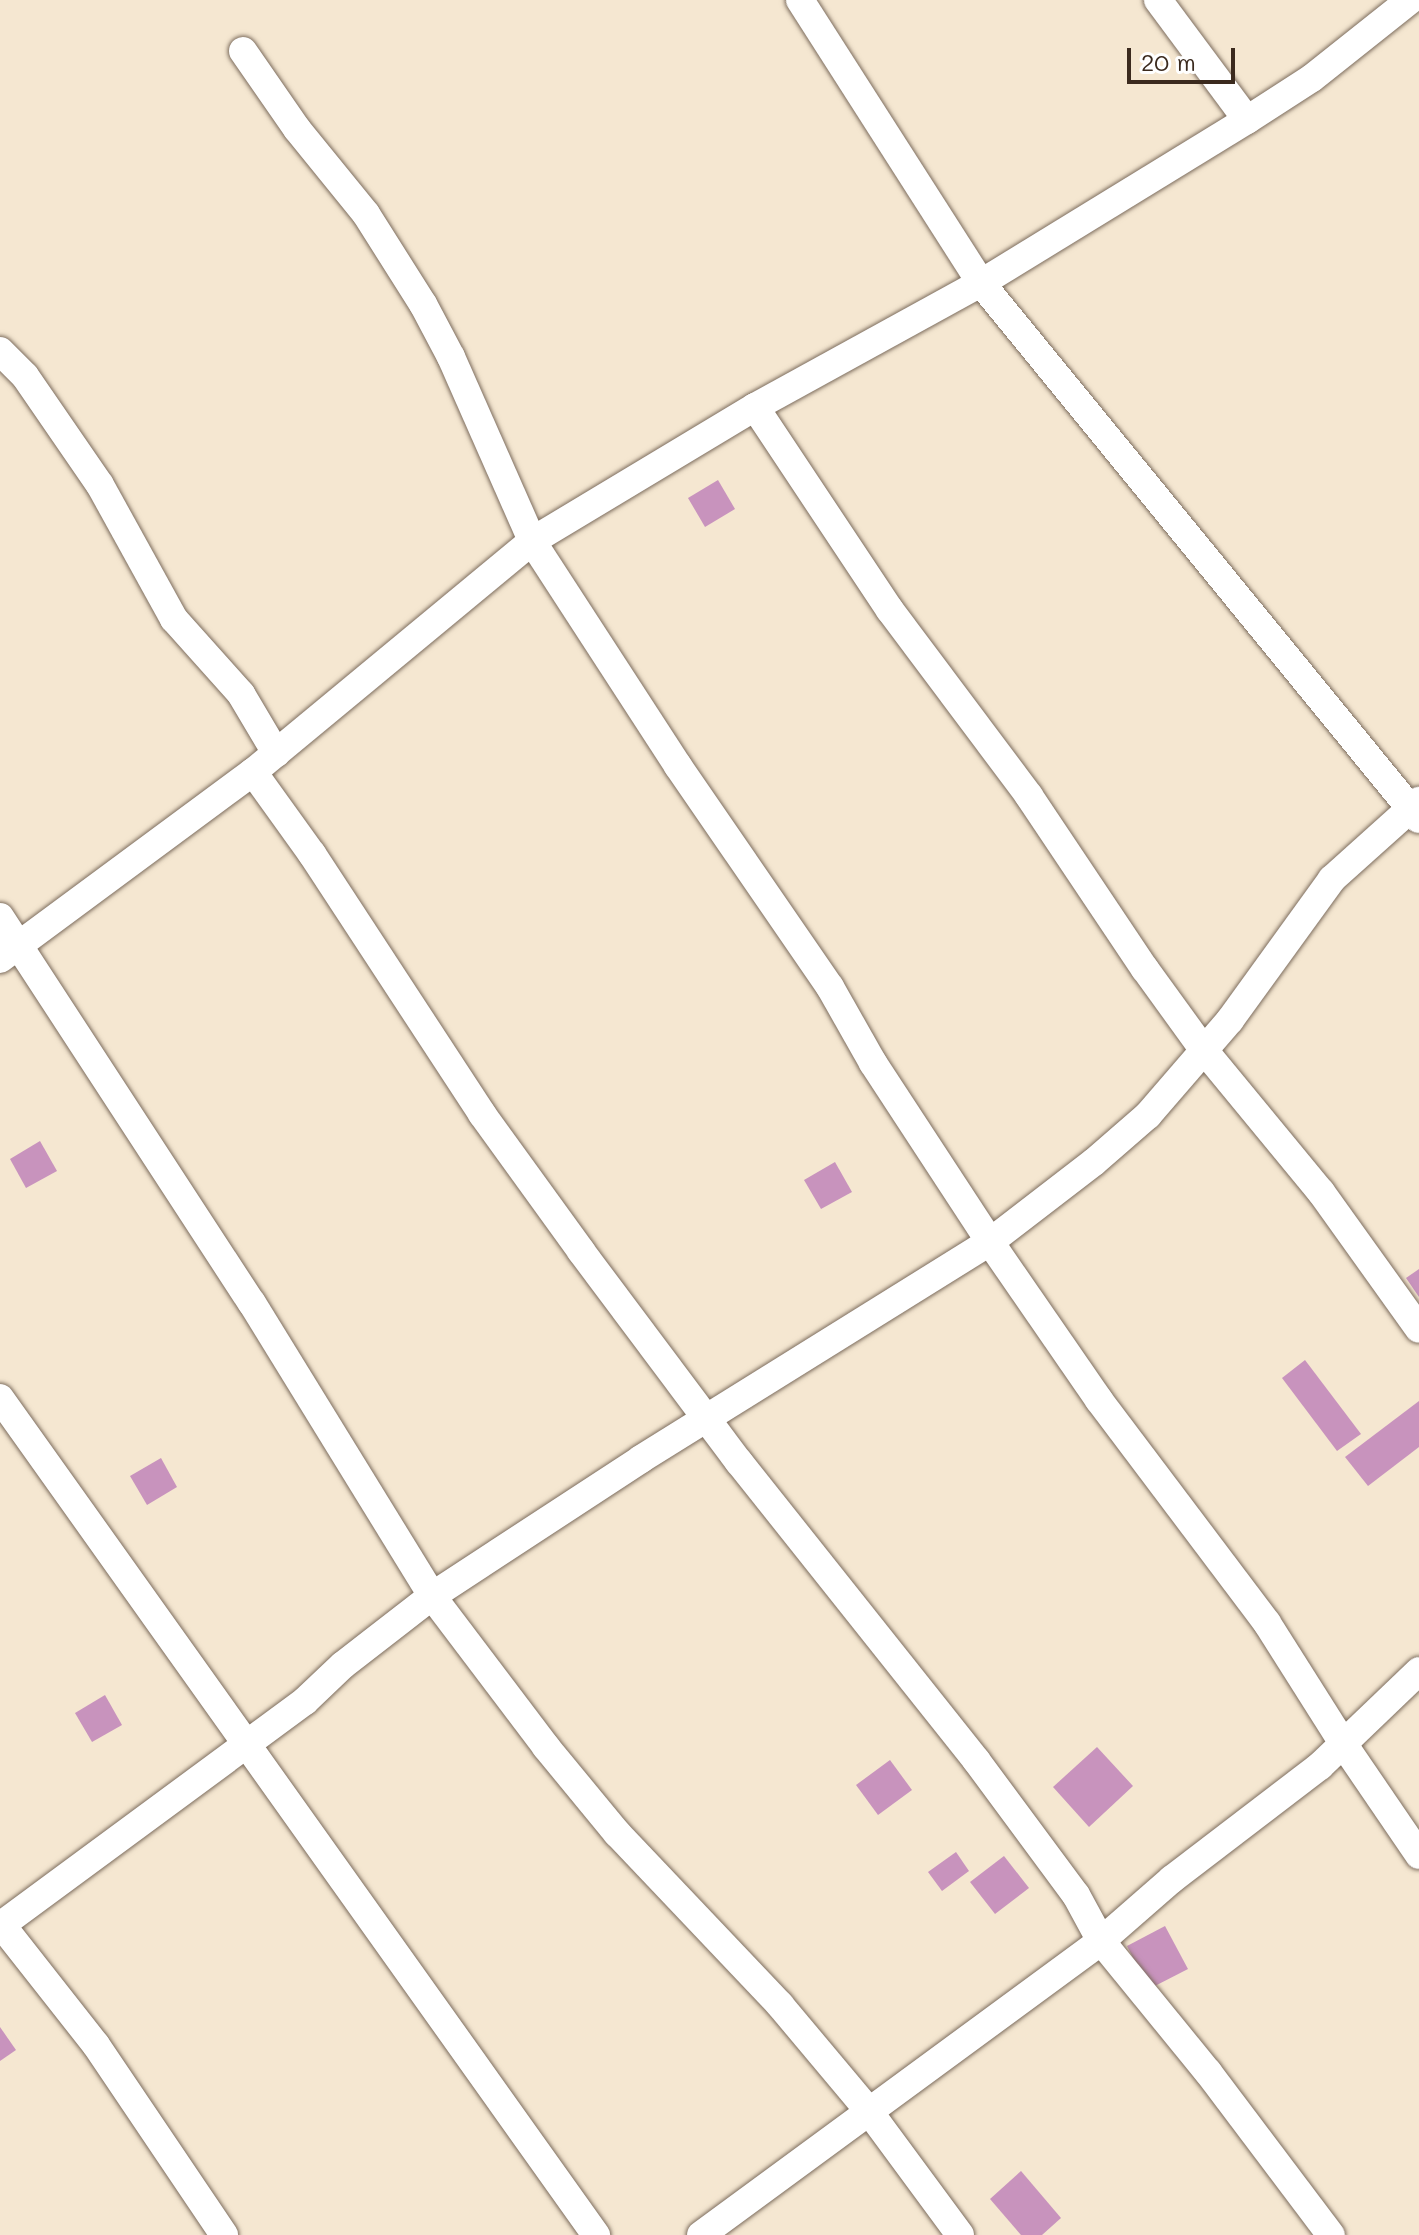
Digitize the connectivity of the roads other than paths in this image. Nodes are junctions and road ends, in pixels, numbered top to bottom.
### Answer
1 (800, 0) edge
2 (1158, 0) edge
3 (1410, 0) edge
4 (243, 51) dead end
5 (1247, 120) junction
6 (981, 283) junction
7 (0, 351) edge
8 (755, 407) junction
9 (532, 541) junction
10 (276, 753) junction
11 (253, 772) junction
12 (1416, 810) edge
13 (0, 917) edge
14 (8, 953) edge
15 (1203, 1049) junction
16 (990, 1242) junction
17 (1419, 1329) edge
18 (0, 1398) edge
19 (709, 1417) junction
20 (432, 1596) junction
21 (1419, 1671) edge
22 (247, 1742) junction
23 (1344, 1745) junction
24 (1419, 1855) edge
25 (0, 1925) edge
26 (1101, 1941) junction
27 (868, 2110) junction
28 (224, 2235) edge
29 (596, 2235) edge
30 (701, 2235) edge
31 (960, 2235) edge
32 (1331, 2235) edge

1 - 6 street
2 - 5 street
3 - 5 street
4 - 9 street
5 - 6 street
6 - 8 street
6 - 12 street
7 - 10 street
8 - 9 street
8 - 15 street
9 - 10 street
9 - 16 street
10 - 11 street
11 - 14 street
11 - 19 street
12 - 15 street
13 - 14 street
14 - 20 street
15 - 16 street
15 - 17 street
16 - 19 street
16 - 23 street
18 - 22 street
19 - 20 street
19 - 26 street
20 - 22 street
20 - 27 street
21 - 23 street
22 - 25 street
22 - 29 street
23 - 24 street
23 - 26 street
25 - 28 street
26 - 27 street
26 - 32 street
27 - 30 street
27 - 31 street

